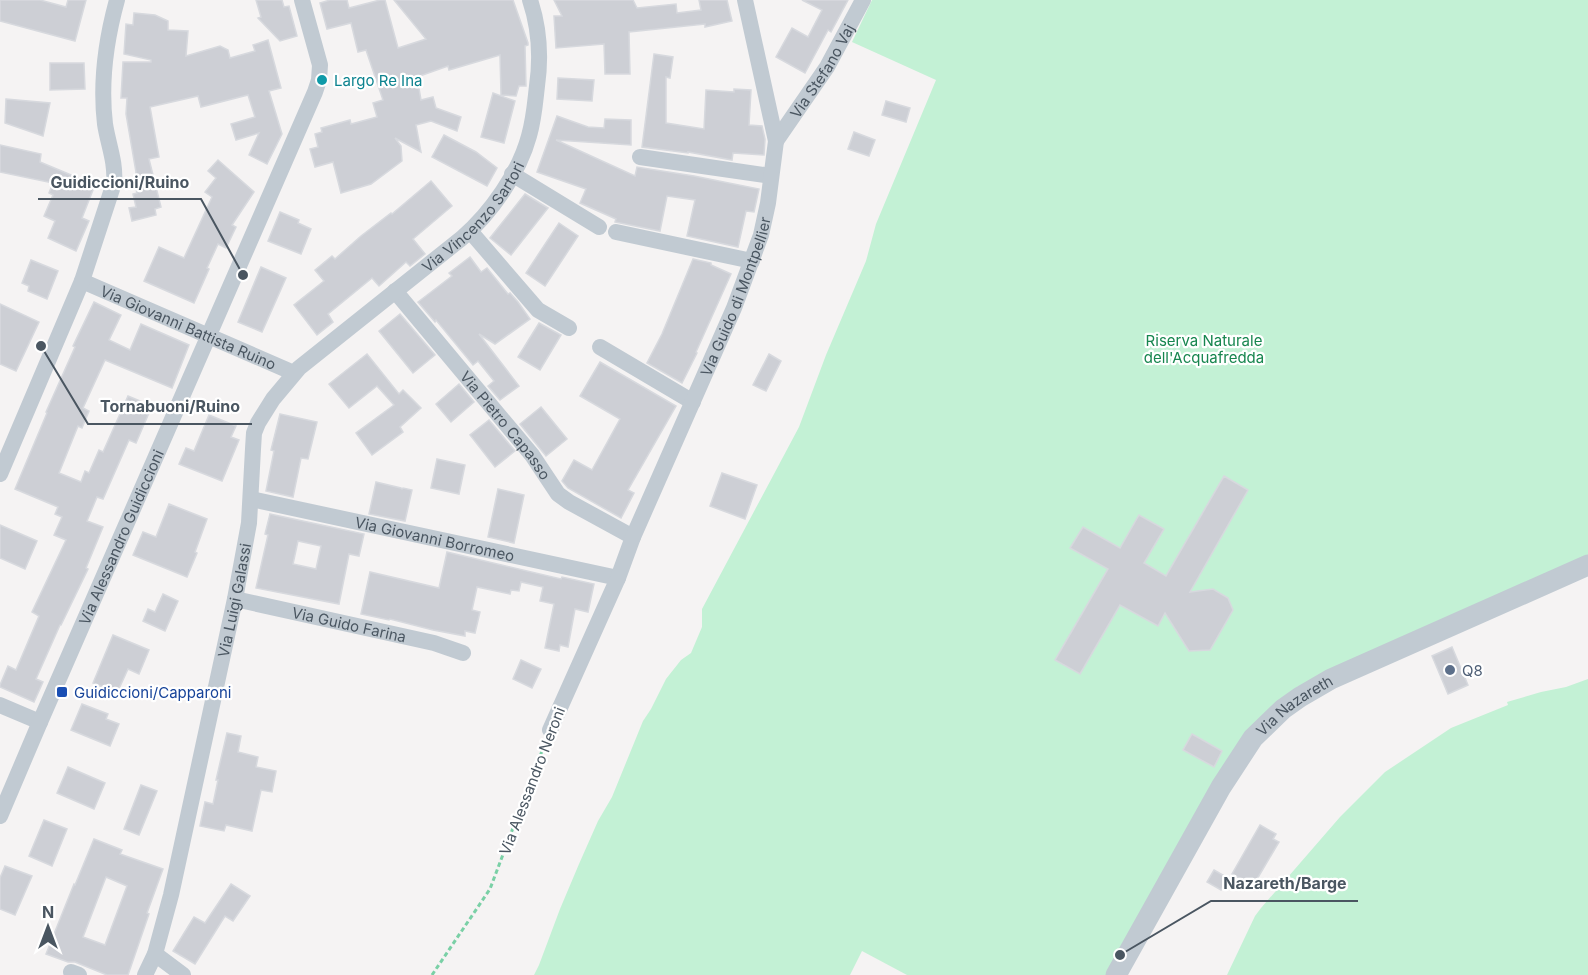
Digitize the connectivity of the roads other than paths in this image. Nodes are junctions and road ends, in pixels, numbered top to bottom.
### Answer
1 (117, 0) edge
2 (302, 0) edge
3 (530, 0) edge
4 (745, 0) edge
5 (863, 0) edge
6 (776, 141) junction
7 (640, 157) dead end
8 (512, 174) junction
9 (771, 176) junction
10 (599, 227) dead end
11 (470, 231) junction
12 (616, 232) dead end
13 (752, 261) junction
14 (82, 281) junction
15 (395, 291) junction
16 (570, 328) dead end
17 (208, 335) junction
18 (600, 347) dead end
19 (294, 373) junction
20 (693, 402) junction
21 (0, 474) edge
22 (251, 499) junction
23 (633, 537) junction
24 (1588, 565) edge
25 (618, 578) junction
26 (235, 599) junction
27 (464, 653) dead end
28 (0, 705) edge
29 (40, 722) junction
30 (550, 730) road end
31 (0, 816) edge
32 (154, 954) junction
33 (145, 975) edge
34 (183, 975) edge
35 (1116, 975) edge

1 - 14 street
2 - 17 street, Via Alessandro Guidiccioni
3 - 8 street, Via Vincenzo Sartori
4 - 6 street, Via Guido di Montpellier
5 - 6 street, Via Stefano Vaj
6 - 9 street, Via Guido di Montpellier
7 - 9 street
8 - 10 street
8 - 11 street, Via Vincenzo Sartori
9 - 13 street, Via Guido di Montpellier
11 - 15 street, Via Vincenzo Sartori
11 - 16 street
12 - 13 street
13 - 20 street, Via Guido di Montpellier
14 - 17 street, Via Giovanni Battista Ruino
14 - 21 street
15 - 19 street, Via Vincenzo Sartori
15 - 23 street, Via Pietro Capasso
17 - 19 street, Via Giovanni Battista Ruino
17 - 29 street, Via Alessandro Guidiccioni
18 - 20 street
19 - 22 street, Via Luigi Galassi
20 - 23 street, Via Guido di Montpellier
22 - 25 street, Via Giovanni Borromeo
22 - 26 street, Via Luigi Galassi
23 - 25 street, Via Guido di Montpellier
24 - 35 street, Via Nazareth
25 - 30 street, Via Alessandro Neroni
26 - 27 street, Via Guido Farina
26 - 32 street, Via Luigi Galassi
28 - 29 street
29 - 31 street, Via Alessandro Guidiccioni
32 - 33 street, Via Luigi Galassi
32 - 34 street

